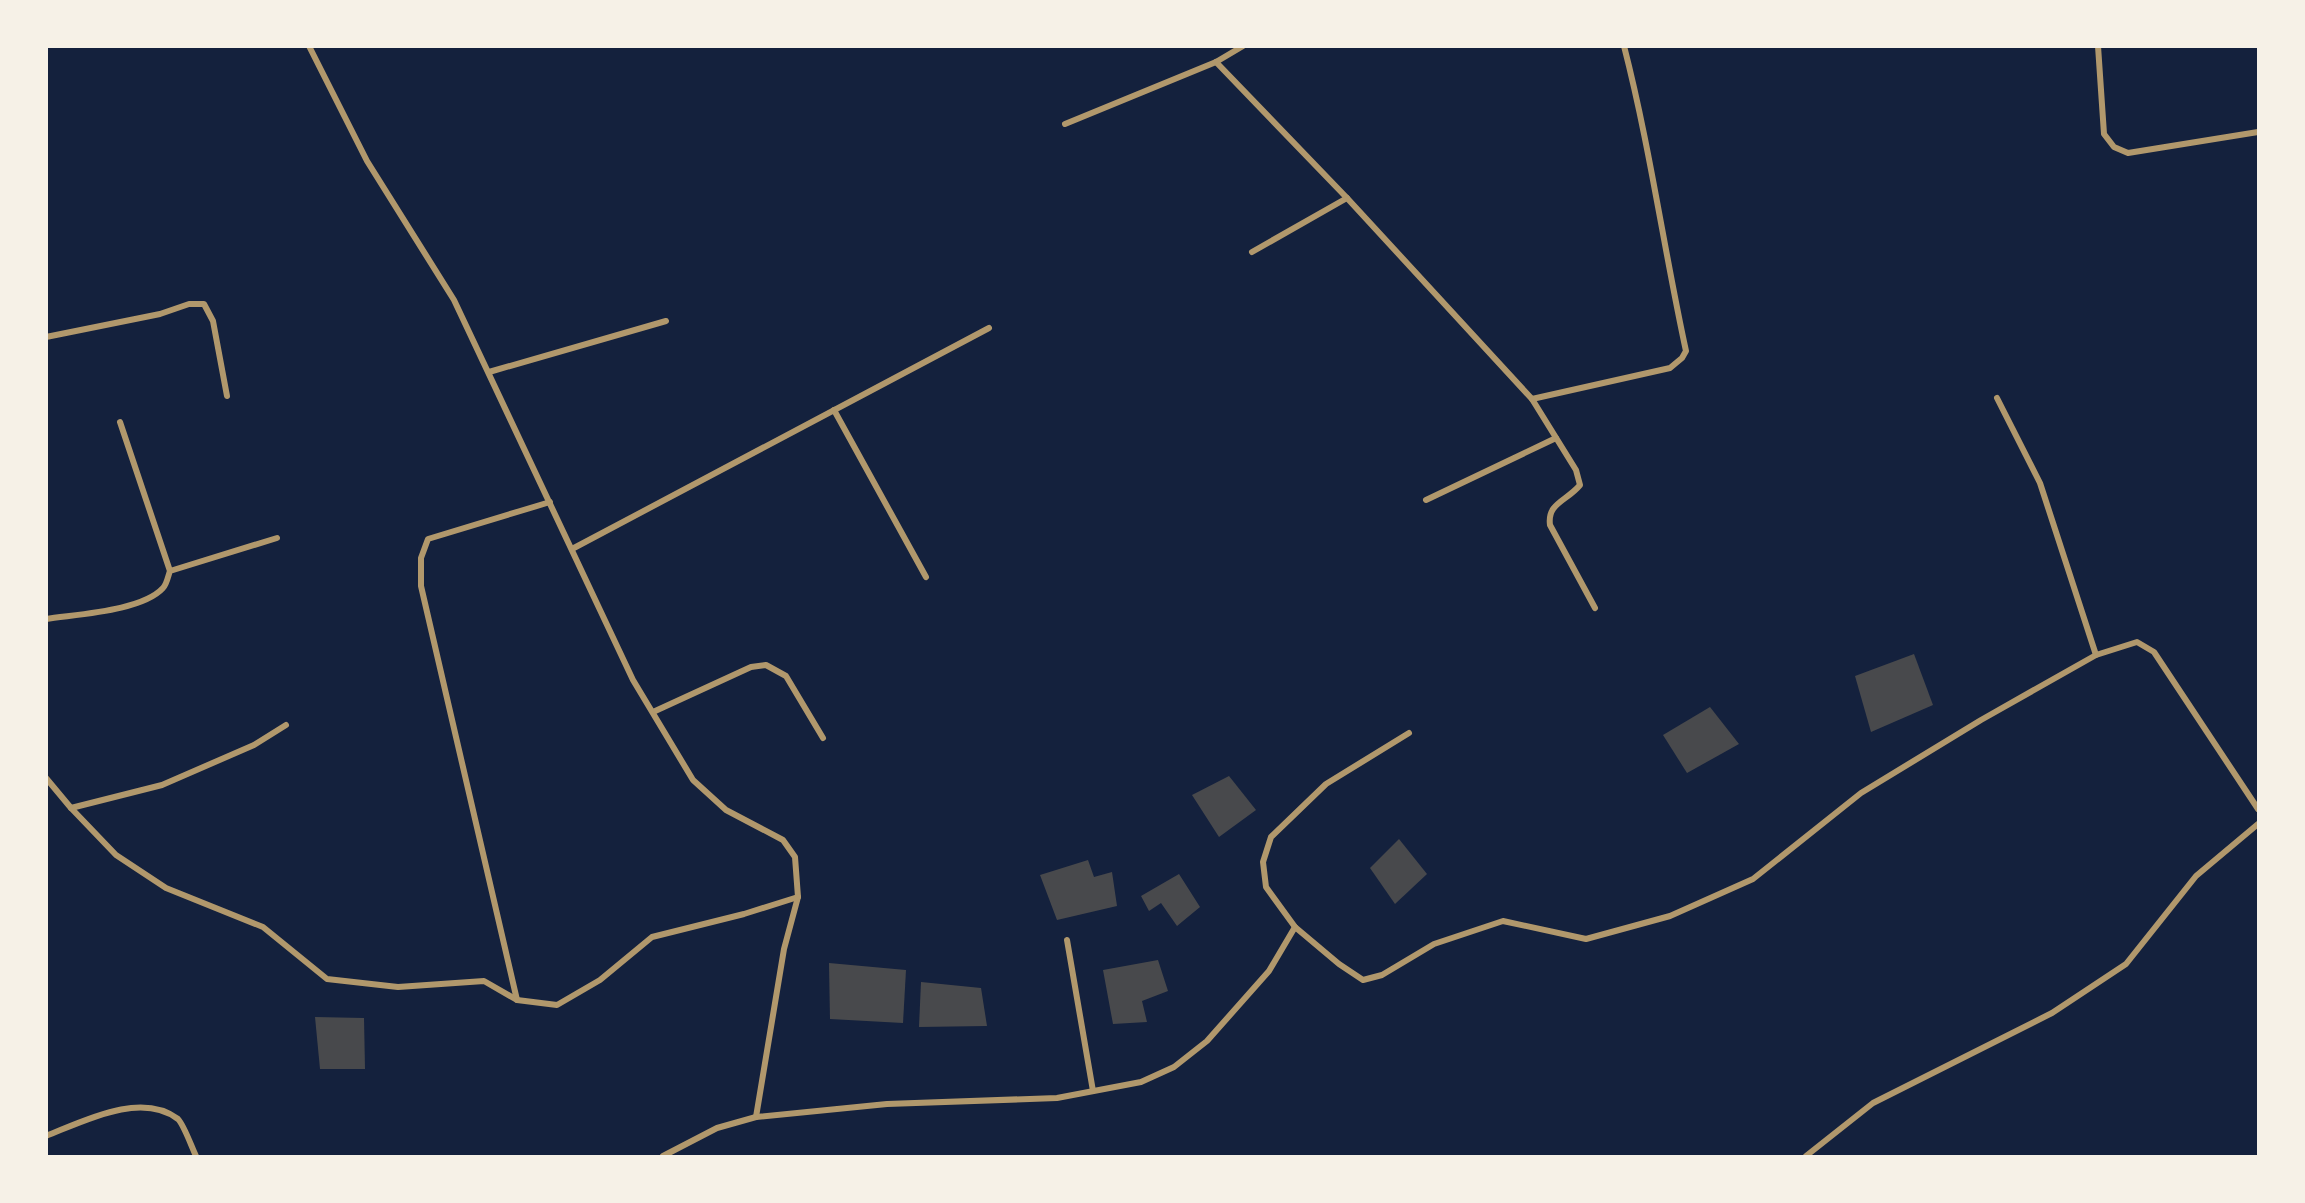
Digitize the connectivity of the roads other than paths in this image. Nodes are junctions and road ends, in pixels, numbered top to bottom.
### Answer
1 (309, 46) edge
2 (1243, 46) edge
3 (1624, 46) edge
4 (2098, 46) edge
5 (1216, 62) junction
6 (1065, 124) dead end
7 (2259, 132) edge
8 (1347, 198) junction
9 (1252, 252) dead end
10 (666, 321) dead end
11 (989, 328) dead end
12 (46, 337) edge
13 (489, 372) junction
14 (227, 396) dead end
15 (1997, 398) dead end
16 (1532, 399) junction
17 (834, 410) junction
18 (120, 422) dead end
19 (1556, 438) junction
20 (1426, 500) dead end
21 (550, 502) junction
22 (277, 538) dead end
23 (572, 549) junction
24 (170, 571) junction
25 (926, 577) dead end
26 (1594, 609) dead end
27 (46, 619) edge
28 (2096, 655) junction
29 (653, 712) junction
30 (286, 725) dead end
31 (1409, 734) dead end
32 (823, 738) dead end
33 (46, 778) edge
34 (71, 808) junction
35 (2259, 809) edge
36 (2259, 824) edge
37 (798, 897) junction
38 (1295, 927) junction
39 (1067, 940) dead end
40 (517, 1000) junction
41 (1094, 1091) junction
42 (756, 1117) junction
43 (46, 1136) edge
44 (196, 1156) edge
45 (663, 1156) edge
46 (1806, 1156) edge

1 - 13 street
2 - 5 street
3 - 16 street
4 - 7 street
5 - 6 street
5 - 8 street
8 - 9 street
8 - 16 street
10 - 13 street
11 - 17 street
12 - 14 street
13 - 21 street
15 - 28 street
16 - 19 street
17 - 23 street
17 - 25 street
18 - 24 street
19 - 20 street
19 - 26 street
21 - 23 street
21 - 40 street
22 - 24 street
23 - 29 street
24 - 27 street
28 - 35 street
28 - 38 street
29 - 32 street
29 - 37 street
30 - 34 street
31 - 38 street
33 - 34 street
34 - 40 street
36 - 46 street
37 - 40 street
37 - 42 street
38 - 41 street
39 - 41 street
41 - 42 street
42 - 45 street
43 - 44 street

